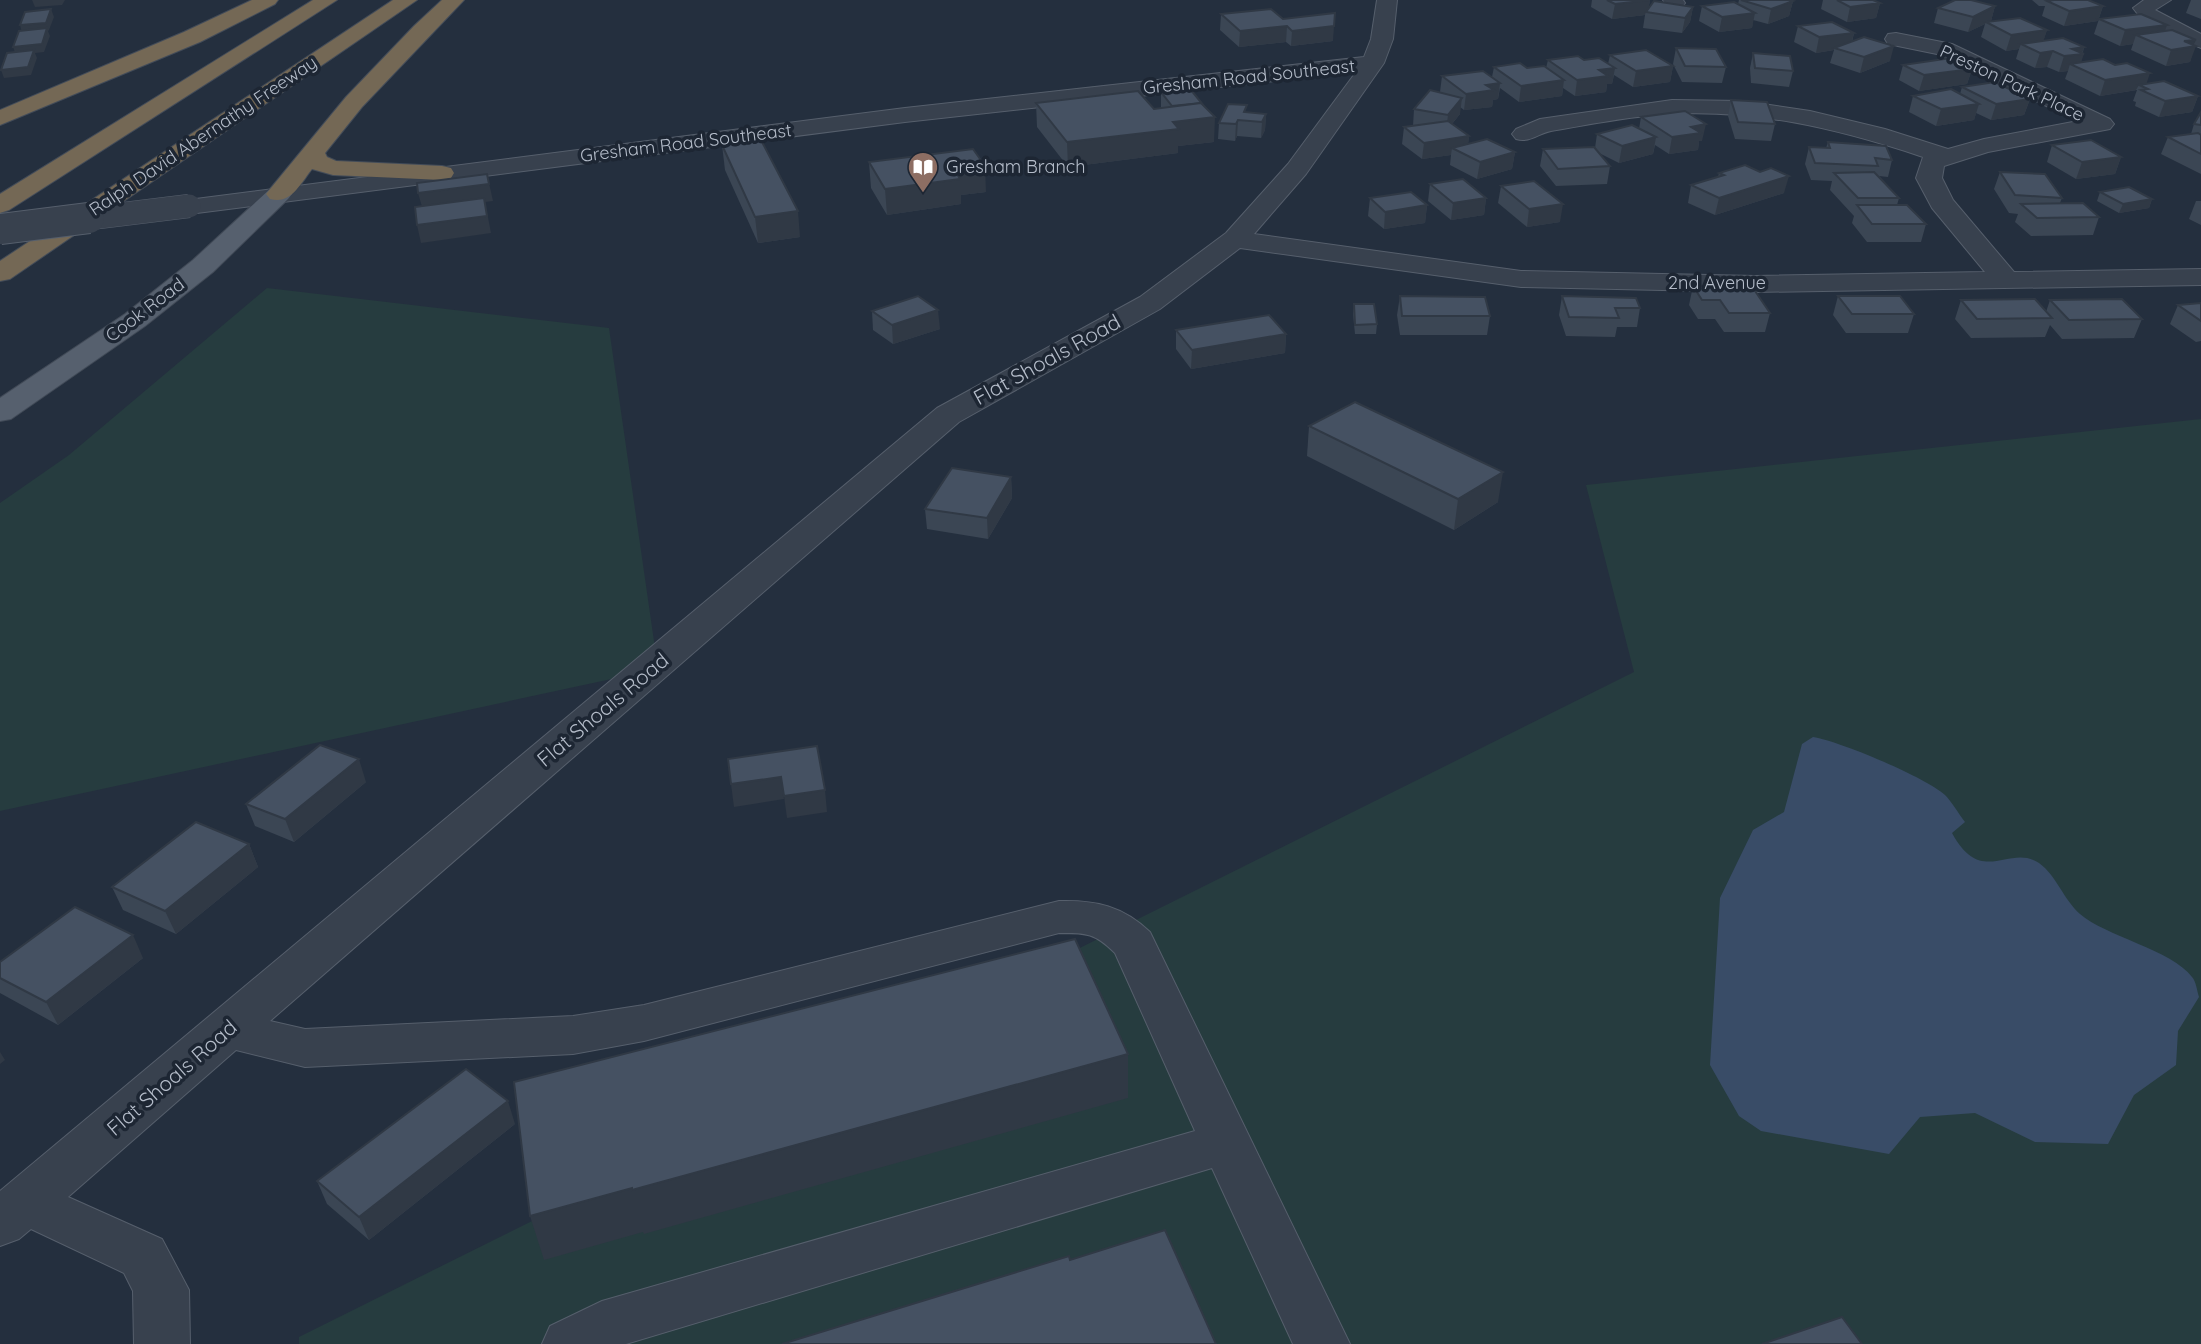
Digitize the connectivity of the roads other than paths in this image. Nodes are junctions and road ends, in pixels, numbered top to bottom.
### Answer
1 (268, 0) edge
2 (327, 0) edge
3 (407, 0) edge
4 (454, 0) edge
5 (1387, 0) edge
6 (2161, 0) edge
7 (1896, 39) dead end
8 (2201, 42) edge
9 (1373, 63) junction
10 (1288, 72) junction
11 (1356, 90) junction
12 (0, 118) edge
13 (1524, 134) dead end
14 (312, 151) junction
15 (1944, 156) junction
16 (442, 173) junction
17 (279, 194) junction
18 (0, 205) edge
19 (0, 229) edge
20 (1235, 239) junction
21 (0, 273) edge
22 (2201, 277) edge
23 (2006, 281) junction
24 (0, 412) edge
25 (229, 1030) junction
26 (1226, 1143) junction
27 (13, 1213) edge
28 (162, 1344) edge
29 (570, 1344) edge
30 (1322, 1344) edge

1 - 12 highway
2 - 18 highway
3 - 21 highway, Ralph David Abernathy Freeway
4 - 14 highway
5 - 9 street, Flat Shoals Road
6 - 8 street
7 - 15 street, Preston Park Place
9 - 10 street, Gresham Road Southeast
9 - 11 street, Flat Shoals Road
10 - 11 street
10 - 16 street, Gresham Road Southeast
11 - 20 street, Flat Shoals Road
13 - 15 street
14 - 16 highway
14 - 17 highway
15 - 23 street
16 - 17 street, Gresham Road Southeast
17 - 19 street, Gresham Road Southeast, bridge
17 - 24 main road, Cook Road
20 - 23 street, 2nd Avenue
20 - 25 street, Flat Shoals Road
22 - 23 street, 2nd Avenue
25 - 26 street
25 - 27 street, Flat Shoals Road
26 - 29 street
26 - 30 street
27 - 28 street

